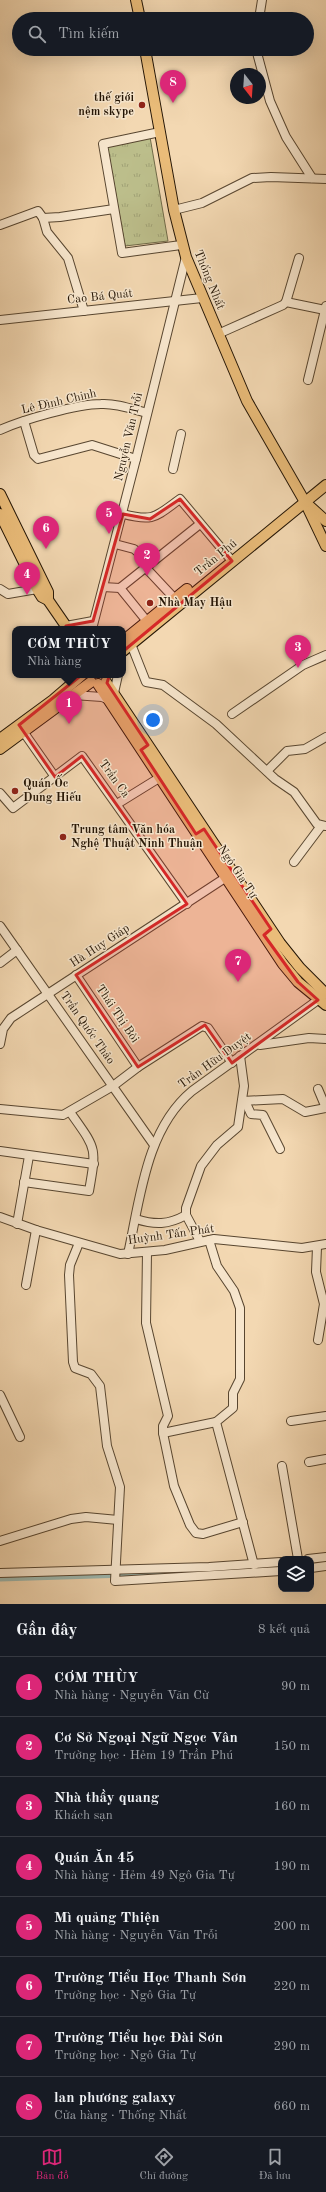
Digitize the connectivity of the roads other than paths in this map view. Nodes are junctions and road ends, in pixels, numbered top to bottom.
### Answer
1 (136, 0) edge
2 (262, 0) edge
3 (139, 12) edge
4 (260, 12) edge
5 (146, 56) edge
6 (258, 56) edge
7 (160, 132) junction
8 (312, 178) junction
9 (326, 179) edge
10 (114, 209) junction
11 (174, 210) junction
12 (43, 218) junction
13 (0, 225) edge
14 (181, 245) junction
15 (186, 258) junction
16 (299, 258) dead end
17 (202, 298) junction
18 (173, 301) junction
19 (286, 302) junction
20 (326, 308) edge
21 (84, 311) junction
22 (0, 320) edge
23 (218, 334) junction
24 (308, 380) dead end
25 (147, 412) junction
26 (24, 421) junction
27 (0, 430) edge
28 (181, 434) dead end
29 (136, 460) junction
30 (173, 470) dead end
31 (326, 478) edge
32 (326, 485) edge
33 (0, 494) edge
34 (303, 500) junction
35 (0, 514) edge
36 (123, 514) junction
37 (326, 522) edge
38 (200, 524) junction
39 (115, 544) junction
40 (326, 546) edge
41 (230, 559) junction
42 (146, 568) junction
43 (103, 587) junction
44 (120, 588) junction
45 (0, 589) edge
46 (37, 589) junction
47 (175, 599) junction
48 (48, 600) junction
49 (149, 624) junction
50 (93, 625) edge
51 (66, 626) edge
52 (80, 626) edge
53 (127, 643) edge
54 (326, 655) edge
55 (117, 678) edge
56 (95, 679) edge
57 (73, 695) junction
58 (111, 696) junction
59 (232, 714) dead end
60 (21, 728) junction
61 (326, 736) edge
62 (0, 739) edge
63 (0, 749) edge
64 (267, 771) junction
65 (163, 776) junction
66 (55, 777) junction
67 (0, 793) edge
68 (118, 804) junction
69 (324, 826) edge
70 (294, 862) dead end
71 (229, 875) junction
72 (187, 904) junction
73 (0, 926) edge
74 (17, 950) junction
75 (0, 963) edge
76 (76, 975) junction
77 (49, 993) junction
78 (324, 998) edge
79 (326, 1039) edge
80 (0, 1044) edge
81 (257, 1045) junction
82 (240, 1056) junction
83 (232, 1063) junction
84 (138, 1067) junction
85 (113, 1086) junction
86 (318, 1089) dead end
87 (243, 1101) junction
88 (326, 1108) edge
89 (0, 1109) edge
90 (70, 1112) junction
91 (154, 1145) junction
92 (280, 1149) dead end
93 (0, 1151) edge
94 (29, 1156) junction
95 (94, 1164) junction
96 (24, 1182) junction
97 (186, 1215) junction
98 (0, 1217) edge
99 (136, 1219) junction
100 (17, 1224) junction
101 (36, 1230) junction
102 (209, 1240) junction
103 (200, 1242) junction
104 (79, 1243) junction
105 (326, 1244) edge
106 (317, 1246) junction
107 (147, 1252) junction
108 (128, 1254) junction
109 (26, 1285) dead end
110 (318, 1340) dead end
111 (0, 1395) edge
112 (326, 1416) edge
113 (291, 1421) dead end
114 (216, 1422) junction
115 (163, 1433) junction
116 (20, 1437) dead end
117 (326, 1458) edge
118 (309, 1462) dead end
119 (282, 1466) dead end
120 (118, 1520) junction
121 (243, 1522) junction
122 (0, 1541) edge
123 (297, 1556) edge
124 (326, 1557) edge
125 (314, 1558) edge
126 (278, 1562) edge
127 (254, 1565) junction
128 (326, 1566) edge
129 (314, 1568) edge
130 (278, 1571) edge
131 (116, 1572) junction
132 (0, 1573) edge

1 - 3 main road
2 - 4 street
5 - 7 main road, Thống Nhất
6 - 8 street
7 - 10 street
7 - 11 main road, Thống Nhất
8 - 9 street
8 - 11 street
10 - 12 street
10 - 14 street
11 - 14 main road, Thống Nhất
12 - 13 street
12 - 21 street
14 - 15 main road, Thống Nhất
15 - 17 main road, Thống Nhất
15 - 18 street, Nguyễn Văn Trỗi
16 - 19 street
17 - 18 street, Cao Bá Quát
17 - 23 main road, Thống Nhất
18 - 21 street, Cao Bá Quát
18 - 25 street, Nguyễn Văn Trỗi
19 - 20 street
19 - 23 street
20 - 24 street
21 - 22 street, Cao Bá Quát
23 - 34 main road, Thống Nhất
25 - 26 street, Lê Đình Chinh
25 - 29 street, Nguyễn Văn Trỗi
26 - 27 street, Lê Đình Chinh
26 - 29 street
28 - 30 street
29 - 36 street, Nguyễn Văn Trỗi
31 - 34 main road, Trần Phú
32 - 34 main road, Trần Phú
33 - 48 main road
34 - 37 main road, Thống Nhất
34 - 40 main road, Thống Nhất
34 - 41 main road, Trần Phú
35 - 46 main road
36 - 38 street
36 - 39 street, Nguyễn Văn Trỗi
38 - 41 street
38 - 42 street
39 - 42 street
39 - 43 street, Nguyễn Văn Trỗi
41 - 47 main road, Trần Phú
41 - 49 main road, Trần Phú
42 - 44 street
42 - 47 street
43 - 44 street
43 - 50 street, Nguyễn Văn Trỗi
44 - 49 street
45 - 46 street
46 - 48 main road
47 - 49 main road, Trần Phú
48 - 51 main road
49 - 53 main road, Trần Phú
50 - 52 street, Nguyễn Văn Trỗi
53 - 64 street
54 - 59 street
55 - 58 street
56 - 57 main road
56 - 58 main road, Ngô Gia Tự
56 - 60 main road
57 - 58 street
57 - 60 main road
58 - 65 main road, Ngô Gia Tự
60 - 62 main road
60 - 63 main road
60 - 66 street
61 - 64 street
64 - 69 street
65 - 68 street
65 - 71 main road, Ngô Gia Tự
66 - 67 street, Trần Ca
66 - 68 street, Trần Ca
68 - 72 street, Trần Ca
69 - 70 street
71 - 72 street, Hà Huy Giáp
71 - 78 main road, Ngô Gia Tự
72 - 76 street, Hà Huy Giáp
73 - 74 street, Trần Quốc Thảo
74 - 75 street
74 - 77 street, Trần Quốc Thảo
76 - 77 street, Hà Huy Giáp
76 - 84 street, Thái Thị Bôi
77 - 80 street, Hà Huy Giáp
77 - 85 street, Trần Quốc Thảo
78 - 81 street, Trần Hữu Duyệt
79 - 81 street
81 - 82 street, Trần Hữu Duyệt
82 - 83 street, Trần Hữu Duyệt
82 - 87 street
83 - 84 street
83 - 91 street, Trần Hữu Duyệt
84 - 85 street
85 - 90 street
85 - 91 street, Trần Quốc Thảo
86 - 88 street
87 - 88 street
87 - 92 street
87 - 97 street
89 - 90 street
90 - 95 street
91 - 99 street, Trần Hữu Duyệt
93 - 94 street
94 - 95 street
94 - 96 street
95 - 96 street
96 - 100 street
97 - 99 street
97 - 103 street
98 - 100 street, Huỳnh Tấn Phát
99 - 108 street, Trần Hữu Duyệt
100 - 101 street, Huỳnh Tấn Phát
101 - 104 street, Huỳnh Tấn Phát
101 - 109 street
102 - 103 street, Huỳnh Tấn Phát
102 - 106 street, Huỳnh Tấn Phát
102 - 114 street
103 - 107 street, Huỳnh Tấn Phát
104 - 108 street, Huỳnh Tấn Phát
104 - 120 street
105 - 106 street, Huỳnh Tấn Phát
106 - 110 street
107 - 108 street, Huỳnh Tấn Phát
107 - 115 street
111 - 116 street
112 - 113 street
114 - 115 street
114 - 121 street
115 - 121 street
117 - 118 street
119 - 123 street
120 - 122 street
120 - 131 street
121 - 127 street
124 - 125 street
126 - 127 street
127 - 131 street
128 - 129 street
130 - 131 street
131 - 132 street

